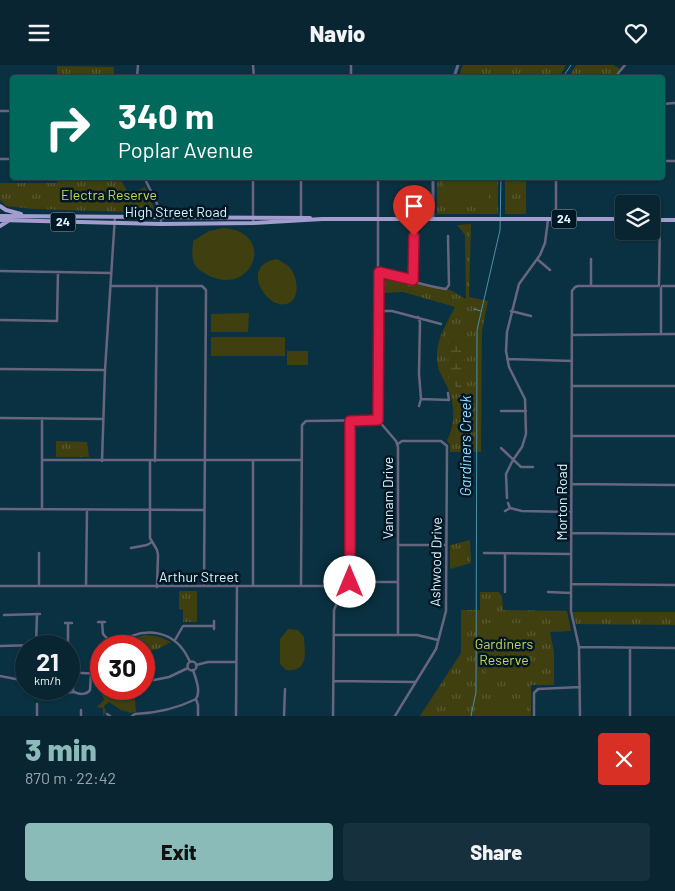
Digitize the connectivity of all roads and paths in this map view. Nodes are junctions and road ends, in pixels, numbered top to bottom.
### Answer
1 (625, 65) edge
2 (617, 75) edge
3 (145, 180) edge
4 (253, 180) edge
5 (301, 180) edge
6 (378, 180) edge
7 (433, 180) edge
8 (556, 180) edge
9 (0, 205) edge
10 (25, 215) junction
11 (116, 215) junction
12 (0, 216) edge
13 (161, 217) junction
14 (301, 219) junction
15 (379, 219) junction
16 (433, 219) junction
17 (548, 219) junction
18 (556, 219) junction
19 (615, 219) edge
20 (660, 219) edge
21 (0, 220) edge
22 (10, 220) junction
23 (253, 220) junction
24 (675, 220) edge
25 (115, 224) junction
26 (161, 224) junction
27 (0, 226) edge
28 (414, 236) dead end
29 (448, 236) dead end
30 (660, 240) edge
31 (537, 259) junction
32 (591, 259) dead end
33 (550, 270) dead end
34 (0, 271) edge
35 (58, 272) junction
36 (379, 272) junction
37 (111, 273) junction
38 (413, 280) junction
39 (111, 286) junction
40 (157, 286) junction
41 (591, 286) junction
42 (661, 286) junction
43 (673, 287) edge
44 (379, 311) junction
45 (512, 311) junction
46 (531, 316) dead end
47 (418, 317) junction
48 (0, 320) edge
49 (441, 323) dead end
50 (572, 334) junction
51 (661, 334) junction
52 (675, 334) edge
53 (508, 360) junction
54 (572, 360) junction
55 (0, 369) edge
56 (105, 370) junction
57 (572, 386) junction
58 (675, 386) edge
59 (448, 393) dead end
60 (421, 399) junction
61 (419, 406) dead end
62 (501, 411) dead end
63 (526, 411) junction
64 (0, 418) edge
65 (42, 418) junction
66 (103, 419) junction
67 (378, 420) junction
68 (350, 421) junction
69 (572, 435) junction
70 (675, 437) edge
71 (398, 443) junction
72 (501, 448) dead end
73 (205, 460) junction
74 (302, 460) junction
75 (513, 460) junction
76 (42, 461) junction
77 (102, 461) junction
78 (150, 461) junction
79 (155, 461) junction
80 (253, 461) junction
81 (533, 467) dead end
82 (572, 484) junction
83 (675, 485) edge
84 (506, 498) dead end
85 (508, 503) dead end
86 (510, 508) junction
87 (0, 509) edge
88 (42, 509) junction
89 (87, 510) junction
90 (150, 510) junction
91 (204, 510) junction
92 (505, 511) dead end
93 (571, 512) junction
94 (571, 533) junction
95 (675, 534) edge
96 (152, 542) junction
97 (398, 545) junction
98 (446, 545) junction
99 (131, 548) dead end
100 (39, 553) dead end
101 (484, 553) dead end
102 (506, 553) junction
103 (572, 554) junction
104 (398, 582) junction
105 (571, 584) junction
106 (350, 585) junction
107 (675, 585) edge
108 (0, 586) edge
109 (39, 586) junction
110 (86, 586) junction
111 (253, 586) junction
112 (301, 586) junction
113 (342, 586) junction
114 (157, 587) junction
115 (204, 587) junction
116 (237, 587) junction
117 (505, 592) dead end
118 (548, 592) dead end
119 (571, 593) junction
120 (4, 615) dead end
121 (214, 621) dead end
122 (98, 622) dead end
123 (68, 623) dead end
124 (37, 635) edge
125 (68, 635) edge
126 (104, 635) edge
127 (135, 635) edge
128 (334, 635) junction
129 (398, 635) junction
130 (174, 640) junction
131 (438, 640) junction
132 (0, 646) edge
133 (15, 646) edge
134 (579, 647) junction
135 (630, 647) junction
136 (675, 648) edge
137 (190, 662) junction
138 (236, 662) junction
139 (196, 665) junction
140 (188, 668) junction
141 (193, 671) junction
142 (0, 678) edge
143 (15, 679) edge
144 (155, 680) edge
145 (334, 681) junction
146 (90, 682) edge
147 (415, 682) junction
148 (580, 688) junction
149 (285, 689) dead end
150 (80, 693) edge
151 (196, 699) junction
152 (37, 704) dead end
153 (81, 711) dead end
154 (163, 712) junction
155 (37, 716) edge
156 (81, 716) edge
157 (132, 716) edge
158 (164, 716) edge
159 (198, 716) edge
160 (236, 716) edge
161 (284, 716) edge
162 (334, 716) edge
163 (394, 716) edge
164 (534, 716) edge
165 (580, 716) edge
166 (630, 716) edge

1 - 2 street
3 - 13 street
4 - 23 street
5 - 14 street
6 - 15 street
7 - 16 street
8 - 18 street
9 - 10 main road
10 - 11 main road, High Street Road / 24
10 - 12 main road, High Street Road / 24
11 - 13 main road, High Street Road / 24
11 - 25 street
13 - 23 main road, High Street Road / 24
13 - 26 street
14 - 15 main road, High Street Road / 24
14 - 23 main road, High Street Road / 24
15 - 16 main road, High Street Road / 24
15 - 36 street
16 - 17 main road, High Street Road / 24
17 - 18 main road, High Street Road / 24
17 - 31 street
18 - 19 main road, High Street Road / 24
20 - 24 main road
21 - 22 main road, High Street Road / 24
22 - 25 main road, High Street Road / 24
22 - 27 main road
23 - 26 main road, High Street Road / 24
25 - 26 main road, High Street Road / 24
25 - 37 street
28 - 38 street
29 - 38 street
30 - 42 street
31 - 33 street
31 - 45 street
32 - 41 street
34 - 35 street
35 - 37 street
35 - 48 street
36 - 38 street
36 - 44 street
37 - 39 street
39 - 40 street
39 - 56 street
40 - 73 street
40 - 79 street
41 - 42 street
41 - 50 street, Morton Road
42 - 43 street
42 - 51 street
44 - 47 street
44 - 67 street
45 - 46 street
45 - 53 street
47 - 49 street
47 - 60 street
50 - 51 street
50 - 54 street, Morton Road
51 - 52 street
53 - 54 street
53 - 63 street
54 - 57 street, Morton Road
55 - 56 street
56 - 66 street
57 - 58 street
57 - 69 street, Morton Road
59 - 60 street
60 - 61 street
62 - 63 street
63 - 75 street
64 - 65 street
65 - 66 street
65 - 76 street
66 - 77 street
67 - 68 street
67 - 71 street, Vannam Drive
68 - 74 street
68 - 106 street
69 - 70 street
69 - 82 street, Morton Road
71 - 97 street, Vannam Drive
71 - 98 street, Ashwood Drive
72 - 75 street
73 - 79 street
73 - 80 street
73 - 91 street
74 - 80 street
74 - 112 street
75 - 81 street
75 - 84 street
76 - 77 street
76 - 88 street
77 - 78 street
78 - 79 street
78 - 90 street
80 - 111 street
82 - 83 street
82 - 93 street, Morton Road
85 - 86 street
86 - 92 street
86 - 93 street
87 - 88 street
88 - 89 street
89 - 90 street
89 - 110 street
90 - 91 street
90 - 96 street
91 - 115 street
93 - 94 street, Morton Road
94 - 95 street
94 - 103 street, Morton Road
96 - 99 street
96 - 114 street
97 - 98 street
97 - 104 street, Vannam Drive
98 - 131 street, Ashwood Drive
100 - 109 street
101 - 102 street
102 - 103 street
102 - 117 street
103 - 105 street, Morton Road
104 - 106 street, Arthur Street
104 - 129 street, Vannam Drive
105 - 107 street
105 - 119 street, Morton Road
106 - 113 street, Arthur Street
108 - 109 street, Arthur Street
109 - 110 street, Arthur Street
110 - 114 street, Arthur Street
111 - 112 street, Arthur Street
111 - 116 street, Arthur Street
112 - 113 street, Arthur Street
113 - 128 street
114 - 115 street, Arthur Street
115 - 116 street, Arthur Street
116 - 138 street
118 - 119 street
119 - 134 street, Morton Road
120 - 124 street
121 - 130 street
122 - 126 street
123 - 125 street
127 - 130 street
128 - 129 street
128 - 145 street
129 - 131 street
130 - 137 street
131 - 147 street, Ashwood Drive
132 - 133 street
134 - 135 street
134 - 148 street, Morton Road
135 - 136 street
135 - 166 street
137 - 139 street
137 - 140 street
138 - 139 street
138 - 160 street
139 - 141 street
140 - 141 street
140 - 144 street
141 - 151 street
142 - 143 street
145 - 147 street
145 - 162 street
146 - 150 street
147 - 163 street, Ashwood Drive
148 - 164 street
148 - 165 street, Morton Road
149 - 161 street
151 - 154 street
151 - 159 street
152 - 155 street
153 - 156 street
154 - 157 street
154 - 158 street

